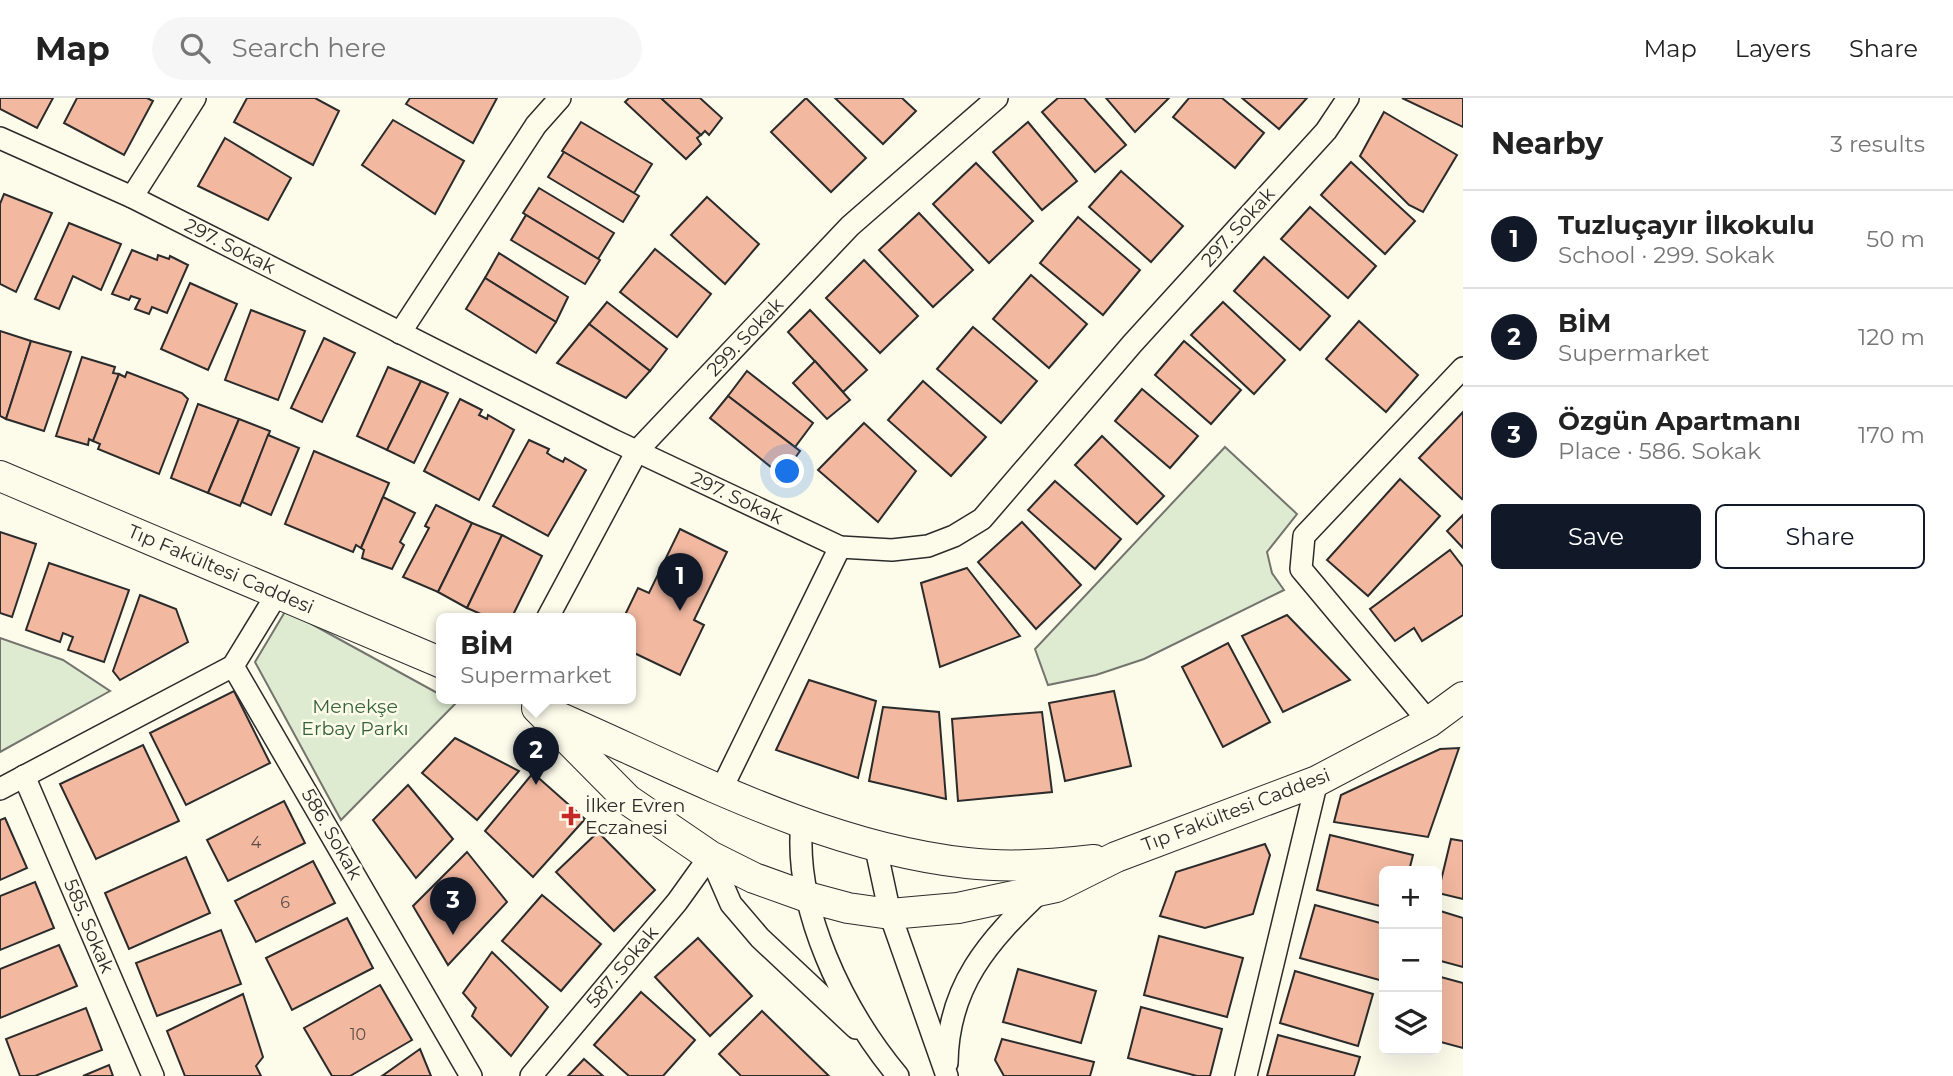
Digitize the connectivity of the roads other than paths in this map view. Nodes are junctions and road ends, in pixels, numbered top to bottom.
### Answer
1 (195, 98) edge
2 (559, 98) edge
3 (996, 98) edge
4 (1348, 98) edge
5 (0, 138) edge
6 (132, 197) junction
7 (400, 333) junction
8 (1463, 368) edge
9 (637, 451) junction
10 (0, 476) edge
11 (840, 547) junction
12 (277, 594) junction
13 (550, 613) edge
14 (436, 660) edge
15 (233, 666) junction
16 (1463, 697) edge
17 (529, 704) edge
18 (1429, 722) junction
19 (24, 776) junction
20 (1317, 781) junction
21 (722, 788) junction
22 (0, 789) edge
23 (802, 821) junction
24 (875, 844) junction
25 (710, 856) junction
26 (1116, 857) junction
27 (1042, 890) junction
28 (807, 897) junction
29 (890, 914) junction
30 (868, 1040) junction
31 (153, 1076) edge
32 (471, 1076) edge
33 (531, 1076) edge
34 (898, 1076) edge
35 (947, 1076) edge
36 (1246, 1076) edge

1 - 6 street
2 - 7 street
3 - 9 street, 299. Sokak
4 - 11 street, 297. Sokak
5 - 6 street, 297. Sokak
6 - 7 street, 297. Sokak
7 - 9 street, 297. Sokak
8 - 18 street
9 - 11 street, 297. Sokak
9 - 13 street, 299. Sokak
10 - 12 main road, Tıp Fakültesi Caddesi
11 - 21 street
12 - 14 main road, Tıp Fakültesi Caddesi
12 - 15 street
15 - 19 street
15 - 32 street, 586. Sokak
16 - 18 main road, Tıp Fakültesi Caddesi
17 - 21 main road
17 - 25 main road
18 - 20 main road, Tıp Fakültesi Caddesi
19 - 22 street
19 - 31 street, 585. Sokak
20 - 26 main road, Tıp Fakültesi Caddesi
20 - 36 street
21 - 23 main road
23 - 24 main road
23 - 28 street
24 - 26 main road
24 - 29 street
25 - 28 main road
25 - 30 street
25 - 33 street, 587. Sokak
26 - 27 main road
27 - 29 main road
27 - 35 street
28 - 29 main road
28 - 30 street
29 - 35 street
30 - 34 street

